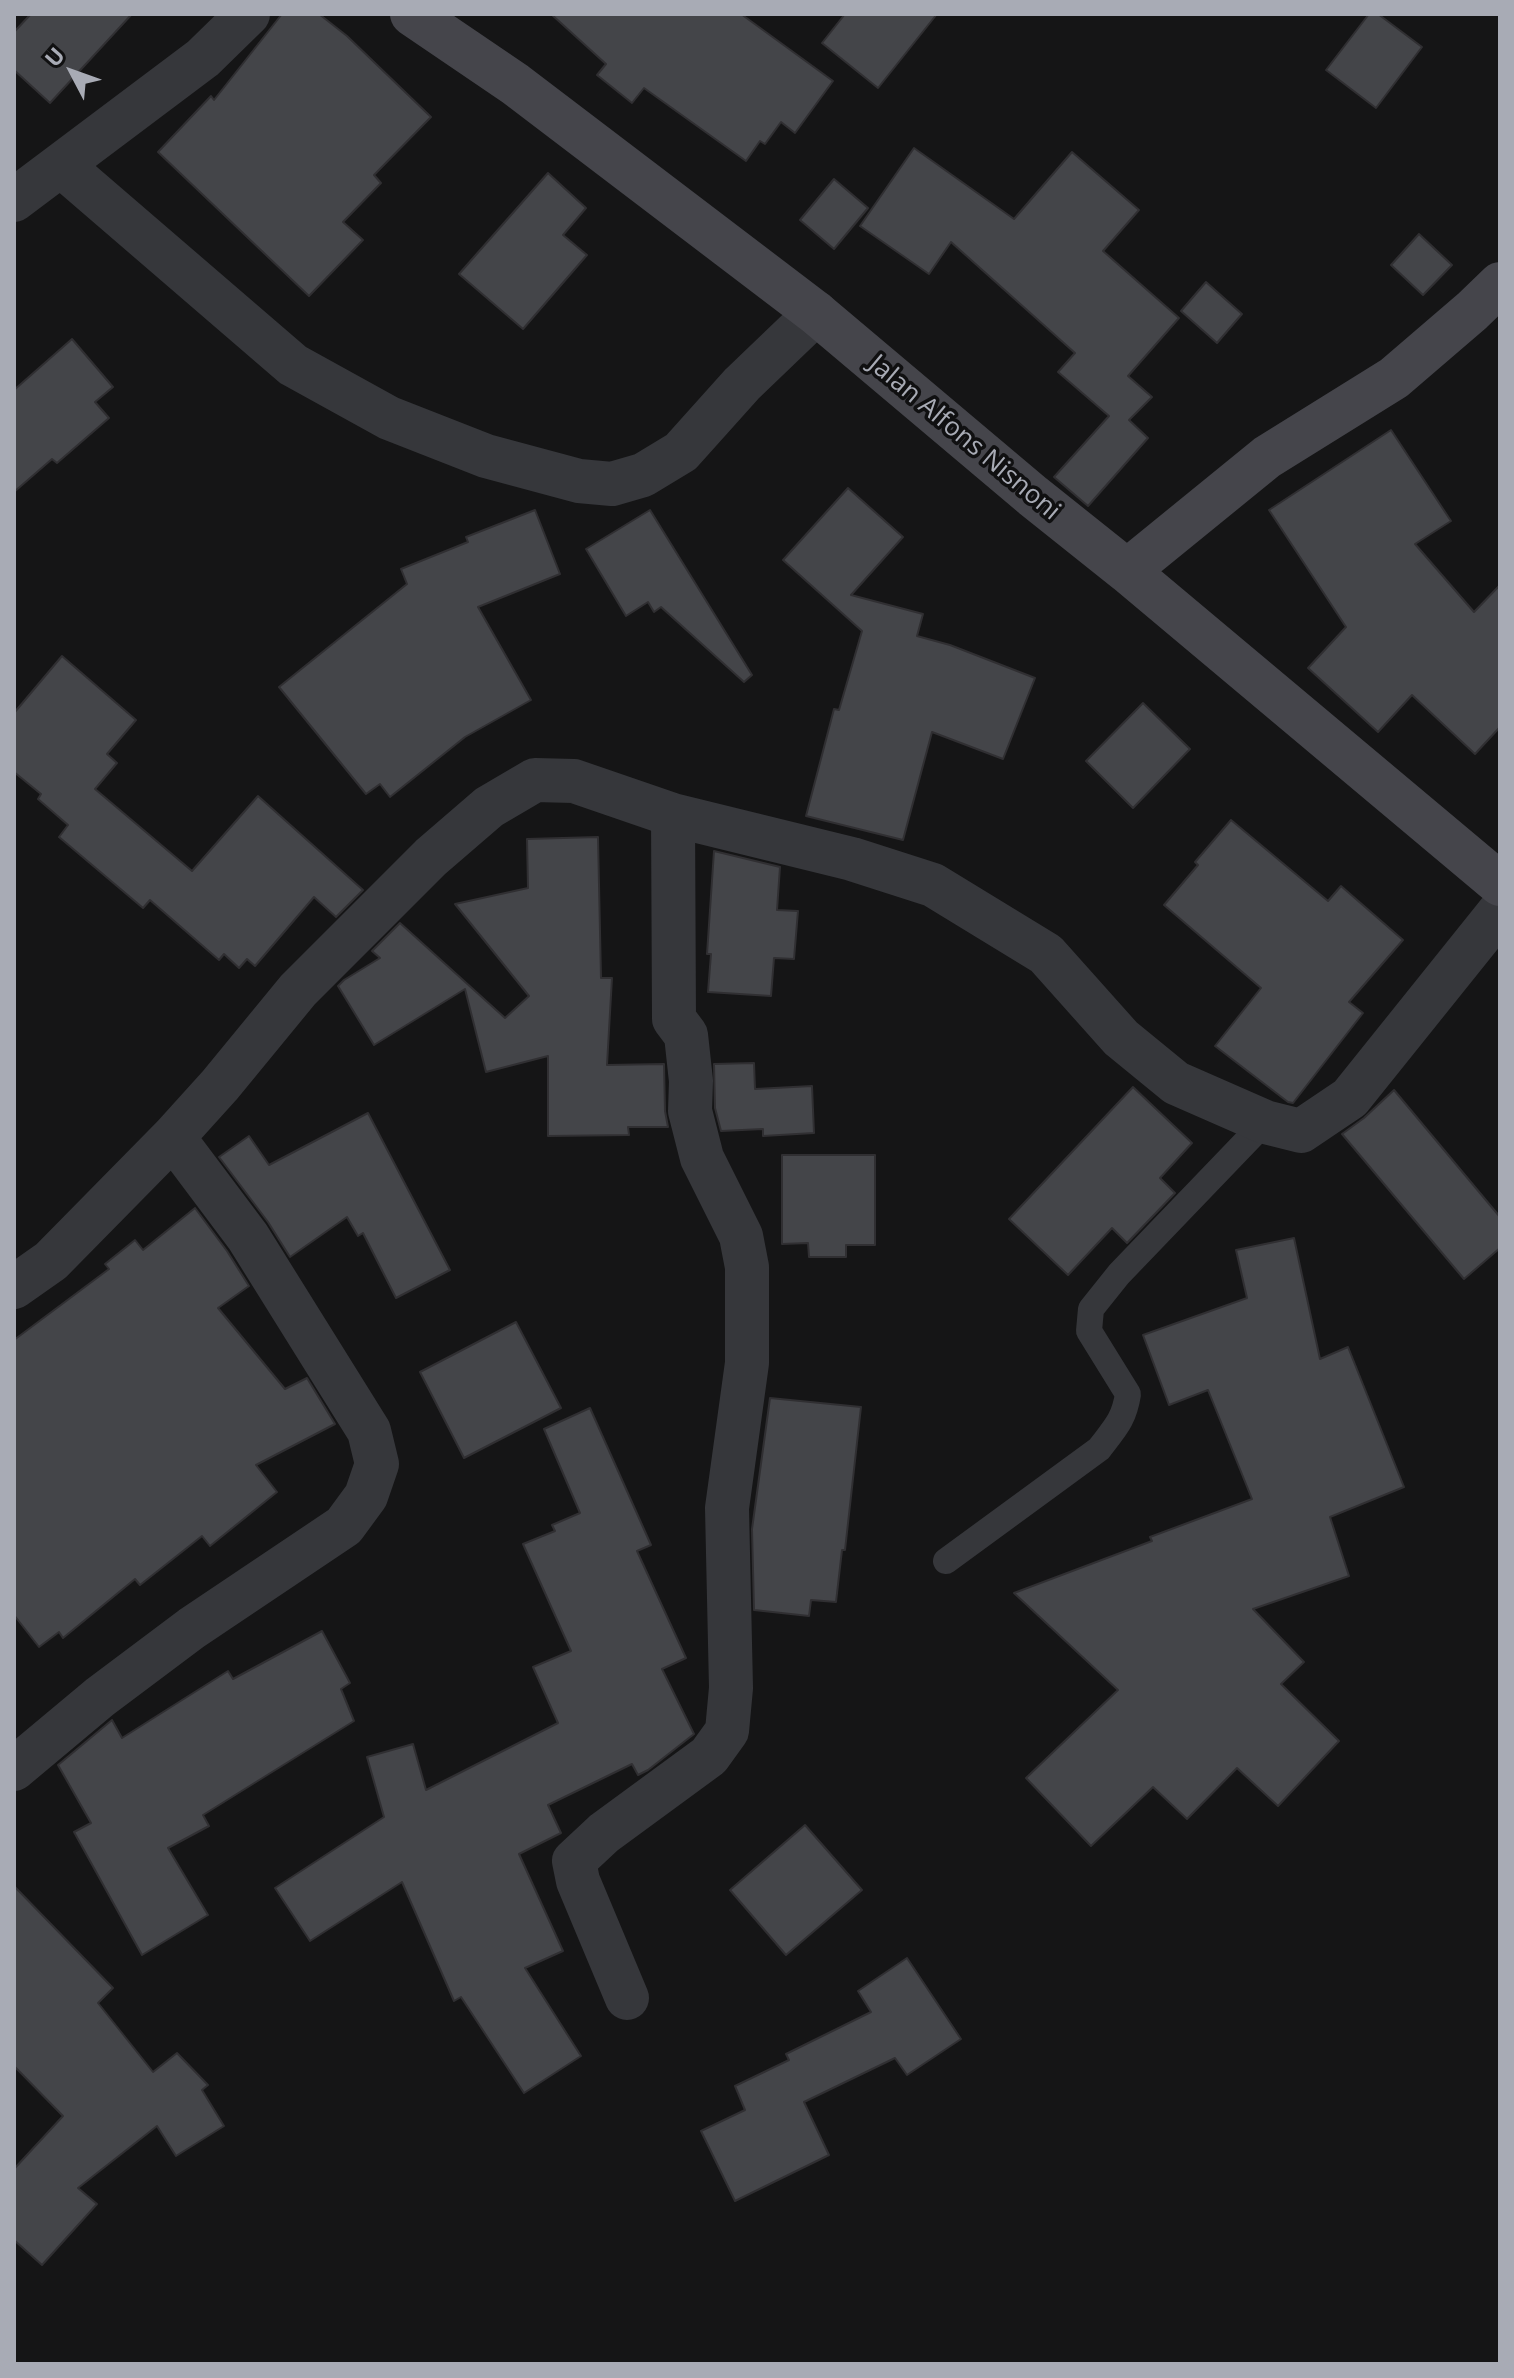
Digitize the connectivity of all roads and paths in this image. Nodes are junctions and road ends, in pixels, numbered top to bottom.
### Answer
1 (248, 14) edge
2 (412, 14) edge
3 (62, 166) junction
4 (14, 200) edge
5 (1500, 284) edge
6 (816, 313) junction
7 (1127, 571) junction
8 (673, 815) junction
9 (1500, 884) edge
10 (1500, 911) edge
11 (1265, 1122) junction
12 (173, 1137) junction
13 (14, 1287) edge
14 (946, 1561) dead end
15 (14, 1769) edge
16 (627, 1998) dead end

1 - 3 street
2 - 6 main road, Jalan Alfons Nisnoni
3 - 4 street
3 - 6 street
5 - 7 main road
6 - 7 main road, Jalan Alfons Nisnoni
7 - 9 main road, Jalan Alfons Nisnoni
8 - 11 street
8 - 12 street
8 - 16 street
10 - 11 street
11 - 14 lane
12 - 13 street
12 - 15 street

